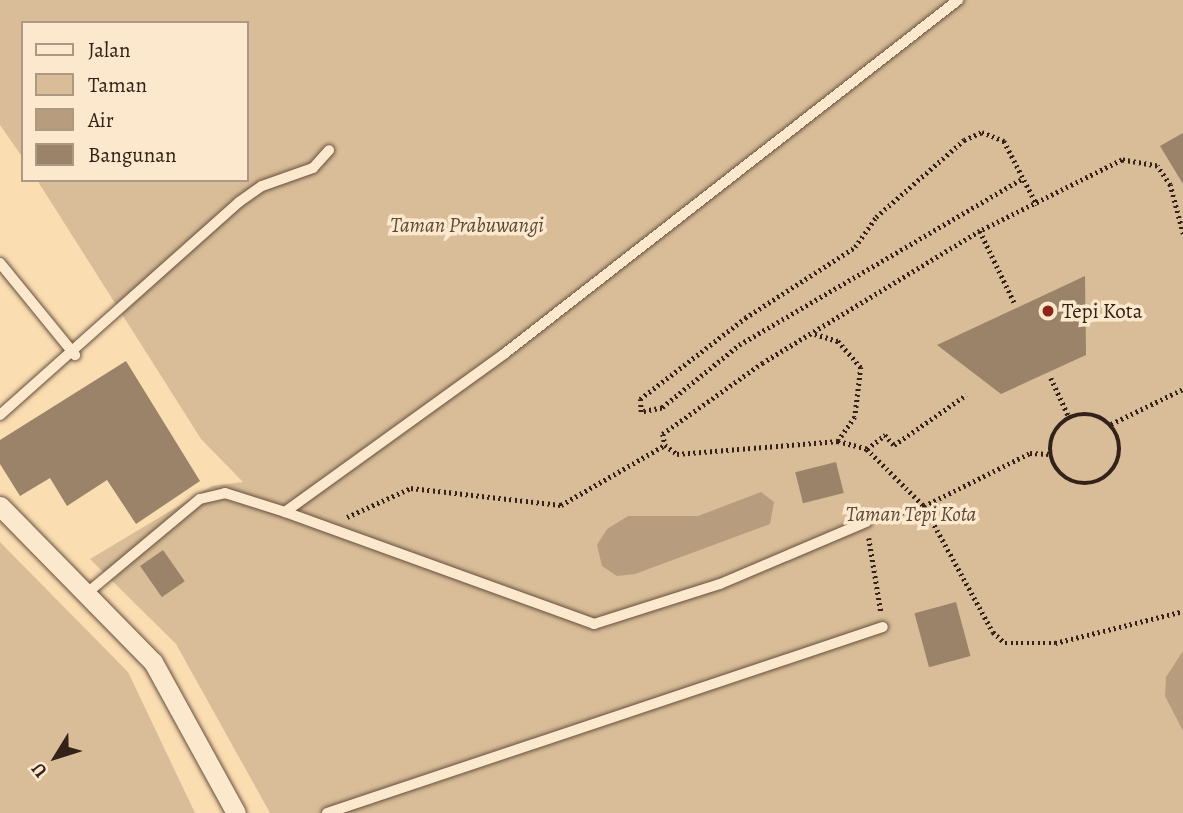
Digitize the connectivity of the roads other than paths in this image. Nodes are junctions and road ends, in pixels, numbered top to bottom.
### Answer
1 (957, 0) edge
2 (329, 150) dead end
3 (0, 263) edge
4 (75, 355) junction
5 (0, 415) edge
6 (0, 506) edge
7 (285, 512) junction
8 (866, 522) road end
9 (87, 593) junction
10 (883, 627) road end
11 (236, 813) edge
12 (327, 813) edge

1 - 7 lane
2 - 4 lane
3 - 4 lane
4 - 5 lane
6 - 9 street
7 - 8 lane
7 - 9 lane
9 - 11 street
10 - 12 lane

